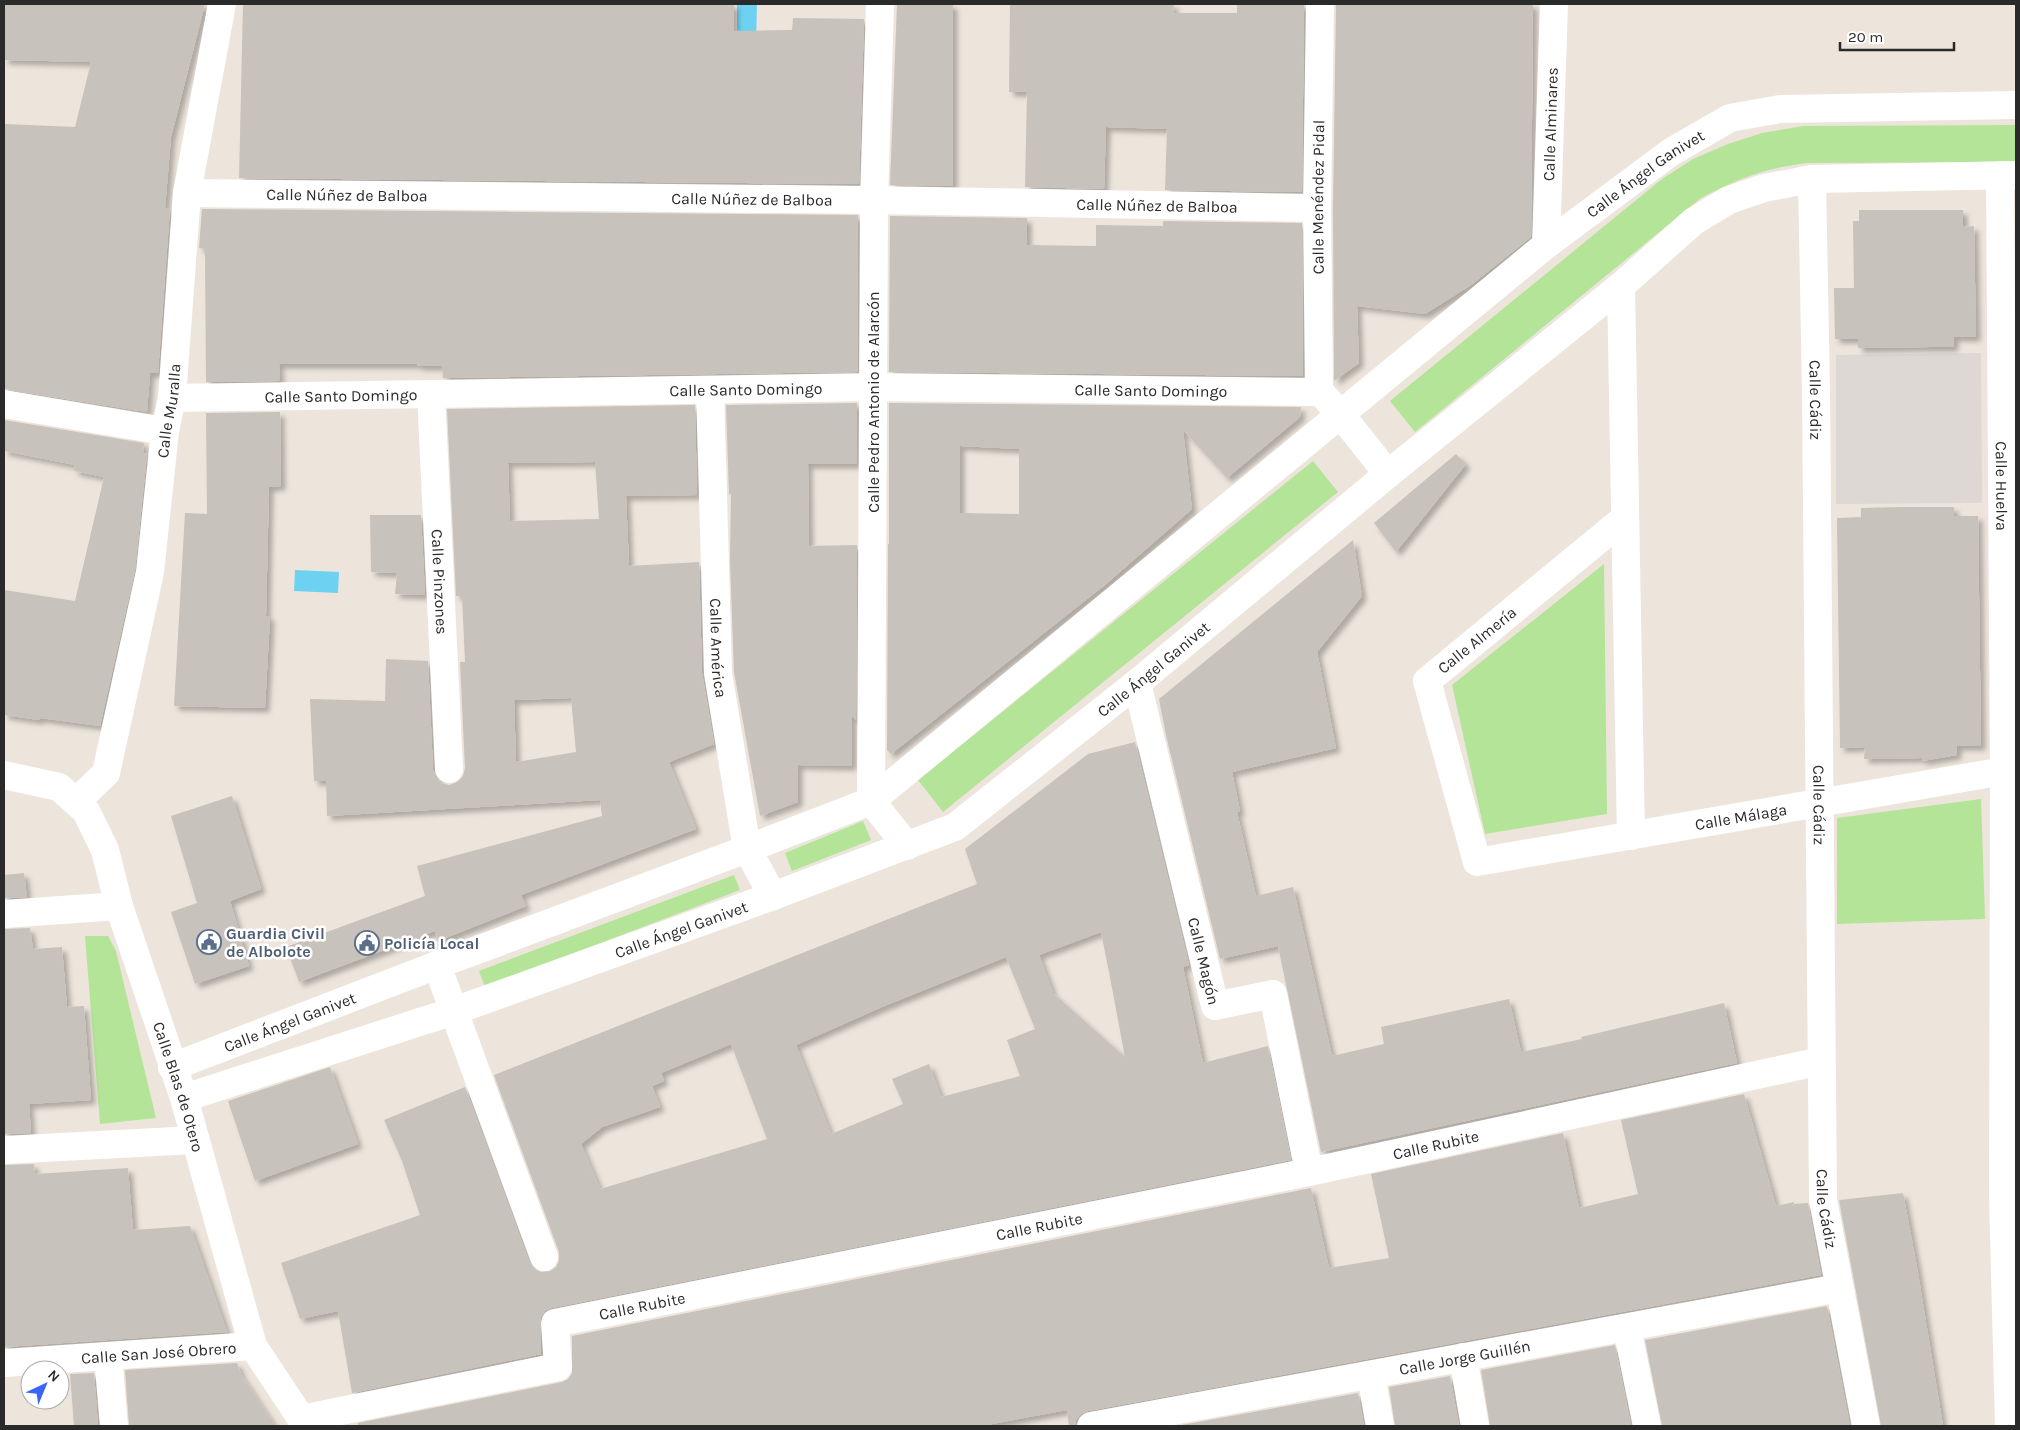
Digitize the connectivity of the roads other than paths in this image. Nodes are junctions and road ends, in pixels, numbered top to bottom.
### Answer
1 (222, 4) edge
2 (880, 4) edge
3 (1320, 4) edge
4 (1554, 4) edge
5 (2016, 105) edge
6 (2008, 175) edge
7 (1812, 179) junction
8 (186, 193) junction
9 (874, 200) junction
10 (1317, 208) junction
11 (1546, 245) junction
12 (1621, 286) junction
13 (874, 387) junction
14 (710, 390) junction
15 (1319, 392) junction
16 (431, 394) junction
17 (172, 398) junction
18 (4, 404) edge
19 (1342, 415) junction
20 (165, 431) junction
21 (1388, 474) junction
22 (1625, 518) junction
23 (1138, 684) junction
24 (449, 769) dead end
25 (2004, 771) junction
26 (12, 777) edge
27 (870, 801) junction
28 (76, 802) junction
29 (1819, 803) junction
30 (1631, 836) junction
31 (907, 846) junction
32 (747, 849) junction
33 (1477, 862) joint
34 (773, 896) junction
35 (119, 906) junction
36 (4, 914) edge
37 (437, 965) junction
38 (454, 1011) junction
39 (1821, 1062) junction
40 (172, 1067) junction
41 (184, 1098) junction
42 (195, 1140) junction
43 (4, 1150) edge
44 (1309, 1172) junction
45 (544, 1257) dead end
46 (1839, 1288) junction
47 (1627, 1328) junction
48 (253, 1346) junction
49 (108, 1356) junction
50 (1463, 1358) junction
51 (4, 1363) edge
52 (1371, 1375) junction
53 (304, 1423) edge
54 (114, 1426) edge
55 (1091, 1426) edge
56 (1380, 1426) edge
57 (1475, 1426) edge
58 (1646, 1426) edge
59 (1866, 1426) edge
60 (2009, 1426) edge

1 - 8 street, Calle Muralla
2 - 9 street, Calle Pedro Antonio de Alarcón
3 - 10 street, Calle Menéndez Pidal
4 - 11 street, Calle Alminares
5 - 11 street, Calle Ángel Ganivet
6 - 7 street, Calle Ángel Ganivet
6 - 25 street, Calle Huelva
7 - 12 street, Calle Ángel Ganivet
7 - 29 street, Calle Cádiz
8 - 9 street, Calle Núñez de Balboa
8 - 17 street, Calle Muralla
9 - 10 street, Calle Núñez de Balboa
9 - 13 street, Calle Pedro Antonio de Alarcón
10 - 15 street, Calle Menéndez Pidal
11 - 19 street, Calle Ángel Ganivet
12 - 21 street, Calle Ángel Ganivet
12 - 22 street
13 - 14 street, Calle Santo Domingo
13 - 15 street, Calle Santo Domingo
13 - 27 street, Calle Pedro Antonio de Alarcón
14 - 16 street, Calle Santo Domingo
14 - 32 street, Calle América
15 - 19 street
16 - 17 street, Calle Santo Domingo
16 - 24 street, Calle Pinzones
17 - 20 street, Calle Muralla
18 - 20 street
19 - 21 street
19 - 27 street, Calle Ángel Ganivet
20 - 28 street, Calle Muralla
21 - 23 street, Calle Ángel Ganivet
22 - 30 street
22 - 33 street, Calle Almería
23 - 31 street, Calle Ángel Ganivet
23 - 44 street, Calle Magón
25 - 29 street, Calle Málaga
25 - 60 street, Calle Huelva
26 - 28 street, Calle Blas de Otero
27 - 31 street
27 - 32 street, Calle Ángel Ganivet
28 - 35 street, Calle Blas de Otero
29 - 30 street, Calle Málaga
29 - 39 street, Calle Cádiz
30 - 33 street, Calle Málaga
31 - 34 street, Calle Ángel Ganivet
32 - 34 street, Calle América
32 - 37 street, Calle Ángel Ganivet
34 - 38 street, Calle Ángel Ganivet
35 - 36 street
35 - 40 street, Calle Blas de Otero
37 - 38 street
37 - 40 street, Calle Ángel Ganivet
38 - 41 street, Calle Ángel Ganivet
38 - 45 street
39 - 44 street, Calle Rubite
39 - 46 street, Calle Cádiz
40 - 41 street, Calle Blas de Otero
41 - 42 street, Calle Blas de Otero
42 - 43 street
42 - 48 street, Calle Blas de Otero
44 - 53 street, Calle Rubite
46 - 47 street, Calle Jorge Guillén
46 - 59 street, Calle Cádiz
47 - 50 street, Calle Jorge Guillén
47 - 58 street
48 - 49 street, Calle San José Obrero
48 - 53 street, Calle Blas de Otero
49 - 51 street, Calle San José Obrero
49 - 54 street
50 - 52 street, Calle Jorge Guillén
50 - 57 street
52 - 55 street, Calle Jorge Guillén
52 - 56 street

